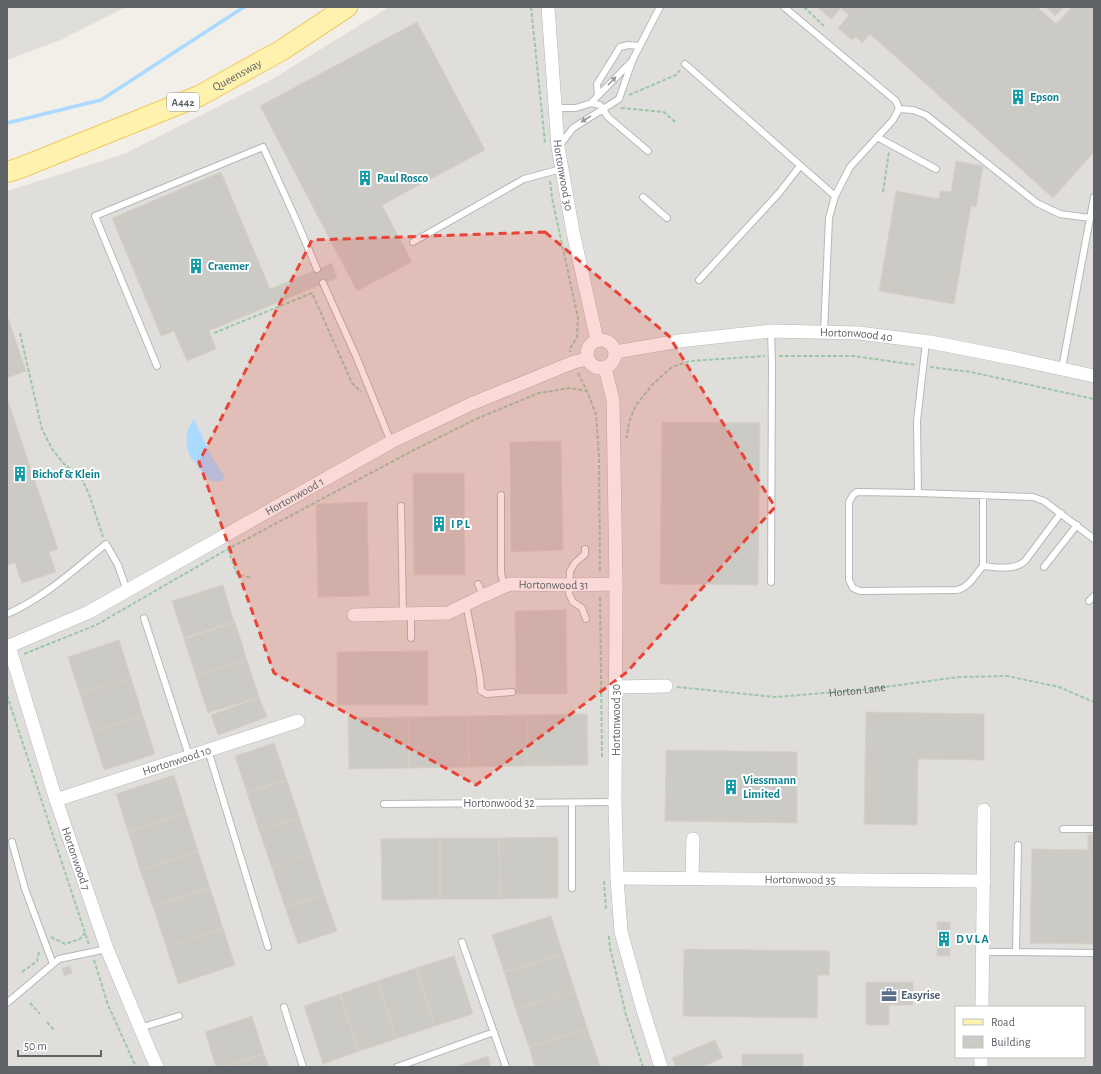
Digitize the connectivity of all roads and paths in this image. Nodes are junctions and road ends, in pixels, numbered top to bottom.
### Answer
1 (347, 7) edge
2 (531, 7) edge
3 (548, 7) edge
4 (660, 7) edge
5 (784, 7) edge
6 (804, 7) edge
7 (824, 26) dead end
8 (639, 46) junction
9 (633, 59) junction
10 (685, 64) joint
11 (598, 95) junction
12 (626, 96) dead end
13 (591, 103) junction
14 (616, 107) dead end
15 (556, 108) junction
16 (602, 109) junction
17 (899, 109) junction
18 (675, 122) dead end
19 (877, 137) junction
20 (890, 145) junction
21 (552, 147) junction
22 (648, 151) dead end
23 (800, 166) junction
24 (561, 169) junction
25 (936, 169) dead end
26 (7, 172) edge
27 (550, 185) dead end
28 (883, 192) dead end
29 (835, 196) junction
30 (643, 197) dead end
31 (1094, 197) edge
32 (667, 218) dead end
33 (1090, 218) junction
34 (413, 242) dead end
35 (317, 269) dead end
36 (699, 280) dead end
37 (323, 283) dead end
38 (770, 331) junction
39 (824, 332) junction
40 (20, 333) dead end
41 (214, 334) dead end
42 (597, 340) junction
43 (926, 342) junction
44 (570, 350) dead end
45 (616, 352) junction
46 (771, 356) junction
47 (588, 359) junction
48 (157, 366) dead end
49 (922, 366) junction
50 (605, 368) junction
51 (1062, 368) junction
52 (1094, 376) edge
53 (579, 377) dead end
54 (588, 391) junction
55 (363, 397) dead end
56 (1094, 399) edge
57 (622, 438) dead end
58 (391, 442) junction
59 (918, 493) junction
60 (501, 495) dead end
61 (983, 495) junction
62 (401, 506) dead end
63 (1061, 513) junction
64 (1077, 526) junction
65 (1094, 539) edge
66 (106, 544) junction
67 (228, 549) junction
68 (585, 549) dead end
69 (600, 563) dead end
70 (982, 566) junction
71 (1044, 567) dead end
72 (251, 578) dead end
73 (771, 582) dead end
74 (616, 584) junction
75 (570, 585) junction
76 (504, 586) junction
77 (127, 591) junction
78 (1094, 596) edge
79 (1089, 602) dead end
80 (466, 604) junction
81 (7, 614) edge
82 (407, 614) junction
83 (354, 615) dead end
84 (144, 618) dead end
85 (586, 619) dead end
86 (411, 638) dead end
87 (9, 650) edge
88 (616, 686) junction
89 (666, 686) joint
90 (512, 692) dead end
91 (7, 695) edge
92 (1094, 702) edge
93 (298, 721) dead end
94 (208, 750) junction
95 (189, 756) junction
96 (56, 800) junction
97 (615, 802) junction
98 (572, 803) junction
99 (384, 804) dead end
100 (984, 810) dead end
101 (1063, 829) dead end
102 (1094, 829) edge
103 (694, 839) dead end
104 (12, 842) dead end
105 (1018, 845) dead end
106 (617, 878) junction
107 (692, 878) junction
108 (984, 881) junction
109 (572, 888) dead end
110 (85, 933) junction
111 (48, 935) dead end
112 (462, 942) dead end
113 (268, 947) dead end
114 (107, 949) junction
115 (91, 952) junction
116 (983, 952) junction
117 (1016, 952) junction
118 (1094, 953) edge
119 (52, 964) junction
120 (7, 1003) edge
121 (30, 1003) dead end
122 (982, 1006) edge
123 (284, 1007) dead end
124 (40, 1014) dead end
125 (179, 1016) dead end
126 (47, 1022) dead end
127 (140, 1028) junction
128 (54, 1030) dead end
129 (494, 1032) junction
130 (136, 1067) edge
131 (157, 1067) edge
132 (303, 1067) edge
133 (397, 1067) edge
134 (506, 1067) edge
135 (662, 1067) edge

1 - 26 main road, Queensway / A442
2 - 21 path
3 - 15 street, Hortonwood 30
4 - 8 lane
5 - 17 lane
6 - 7 path
8 - 9 lane
8 - 11 lane
11 -> 9 lane
9 - 16 lane
10 - 12 path
10 - 23 lane
11 - 13 lane
13 - 15 lane
13 - 16 lane
14 - 18 path
15 - 21 street, Hortonwood 30
16 -> 21 lane
16 - 22 lane
17 - 19 lane
17 - 33 lane
19 - 20 lane
19 - 29 lane
20 - 25 lane
20 - 28 path
21 - 24 street, Hortonwood 30
23 - 29 lane
23 - 36 lane
24 - 34 lane
24 - 42 street, Hortonwood 30
27 - 44 path
29 - 39 lane
30 - 32 lane
31 - 33 lane
33 - 51 lane
35 - 48 lane
37 - 58 lane
38 - 39 street, Hortonwood 40
38 - 45 street, Hortonwood 40
38 - 46 lane
39 - 43 street, Hortonwood 40
40 - 66 path
41 - 55 path
42 - 45 street
42 - 47 street
43 - 49 lane
43 - 51 street, Hortonwood 40
45 - 50 street
46 - 49 path
46 - 57 path
46 - 73 lane
47 - 50 street
47 - 58 street, Hortonwood 1
49 - 56 path
49 - 59 lane
50 - 74 street, Hortonwood 30
51 - 52 street, Hortonwood 40
53 - 54 path
54 - 67 path
54 - 69 path
58 - 77 street, Hortonwood 1
59 - 61 lane
59 - 70 lane
60 - 76 lane
61 - 63 lane
61 - 70 lane
62 - 82 lane
63 - 64 lane
63 - 70 lane
64 - 65 lane
64 - 71 lane
66 - 77 lane
66 - 81 lane
67 - 72 path
67 - 87 path
68 - 75 lane
74 - 75 street, Hortonwood 31
74 - 88 street, Hortonwood 30
75 - 76 street, Hortonwood 31
75 - 85 lane
76 - 80 street, Hortonwood 31
77 - 87 street, Hortonwood 1
78 - 79 lane
80 - 82 street, Hortonwood 31
80 - 90 lane
82 - 83 street, Hortonwood 31
82 - 86 lane
84 - 95 lane
87 - 96 street, Hortonwood 7
88 - 89 street
88 - 97 street, Hortonwood 30
89 - 92 path, Horton Lane
91 - 110 path
93 - 94 street, Hortonwood 10
94 - 95 street, Hortonwood 10
94 - 113 lane
95 - 96 street, Hortonwood 10
96 - 114 street, Hortonwood 7
97 - 98 lane, Hortonwood 32
97 - 106 street, Hortonwood 30
98 - 99 lane, Hortonwood 32
98 - 109 lane
100 - 108 street
101 - 102 lane
103 - 107 street
104 - 119 lane
105 - 117 lane
106 - 107 street, Hortonwood 35
106 - 135 street, Hortonwood 30
107 - 108 street, Hortonwood 35
108 - 116 street
110 - 111 path
110 - 115 path
112 - 129 lane
114 - 115 lane
114 - 127 street, Hortonwood 7
115 - 119 lane
115 - 130 path
116 - 117 lane
116 - 122 street
117 - 118 lane
119 - 120 lane
121 - 124 path
123 - 132 lane
125 - 127 lane
126 - 128 path
127 - 131 street, Hortonwood 7
129 - 133 lane
129 - 134 lane

